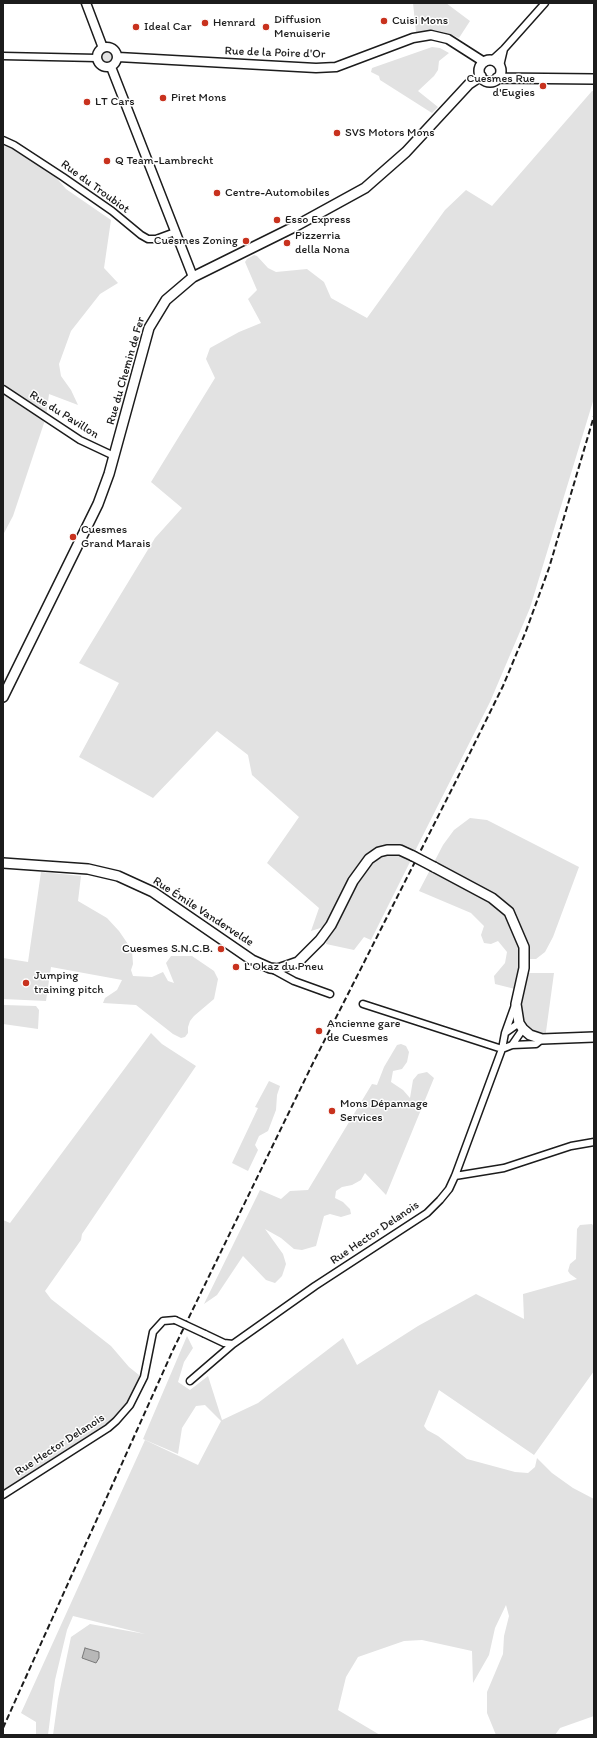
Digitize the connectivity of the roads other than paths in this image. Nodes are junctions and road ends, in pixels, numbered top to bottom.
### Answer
1 (86, 3) edge
2 (545, 3) edge
3 (103, 48) junction
4 (504, 50) junction
5 (3, 56) edge
6 (118, 57) junction
7 (97, 58) junction
8 (486, 63) junction
9 (110, 67) junction
10 (499, 72) junction
11 (481, 76) junction
12 (594, 79) edge
13 (3, 140) edge
14 (175, 232) junction
15 (193, 277) junction
16 (3, 389) edge
17 (114, 456) junction
18 (3, 697) edge
19 (3, 863) edge
20 (270, 968) junction
21 (330, 994) dead end
22 (363, 1004) dead end
23 (516, 1004) junction
24 (521, 1026) junction
25 (505, 1033) junction
26 (594, 1037) edge
27 (542, 1039) junction
28 (512, 1045) junction
29 (502, 1049) junction
30 (594, 1142) edge
31 (455, 1176) junction
32 (233, 1344) junction
33 (190, 1381) dead end
34 (3, 1495) edge

1 - 3 street
2 - 4 street
3 - 6 street
3 - 7 street
4 - 8 street
4 - 10 street
5 - 7 street
6 - 8 street, Rue de la Poire d'Or
6 - 9 street
7 - 9 street
8 - 10 main road
8 - 11 main road
9 - 14 street
10 - 11 main road
10 - 12 main road
11 - 15 main road, Rue du Chemin de Fer
13 - 14 street, Rue du Troubiot
14 - 15 street
15 - 17 main road, Rue du Chemin de Fer
16 - 17 street, Rue du Pavillon
17 - 18 main road, Rue du Chemin de Fer
19 - 20 main road, Rue Émile Vandervelde
20 - 21 street, Rue Émile Vandervelde
20 - 23 main road, Rue Émile Vandervelde, bridge
22 - 29 street
23 - 24 main road, Rue Émile Vandervelde
23 - 25 street, Rue Hector Delanois
24 - 25 street
24 - 27 main road
24 - 28 street
25 - 29 street, Rue Hector Delanois
26 - 27 main road
27 - 28 street
28 - 29 street
29 - 31 street, Rue Hector Delanois
30 - 31 street
31 - 32 street, Rue Hector Delanois
32 - 33 street, Rue Hector Delanois
32 - 34 street, Rue Hector Delanois, bridge

